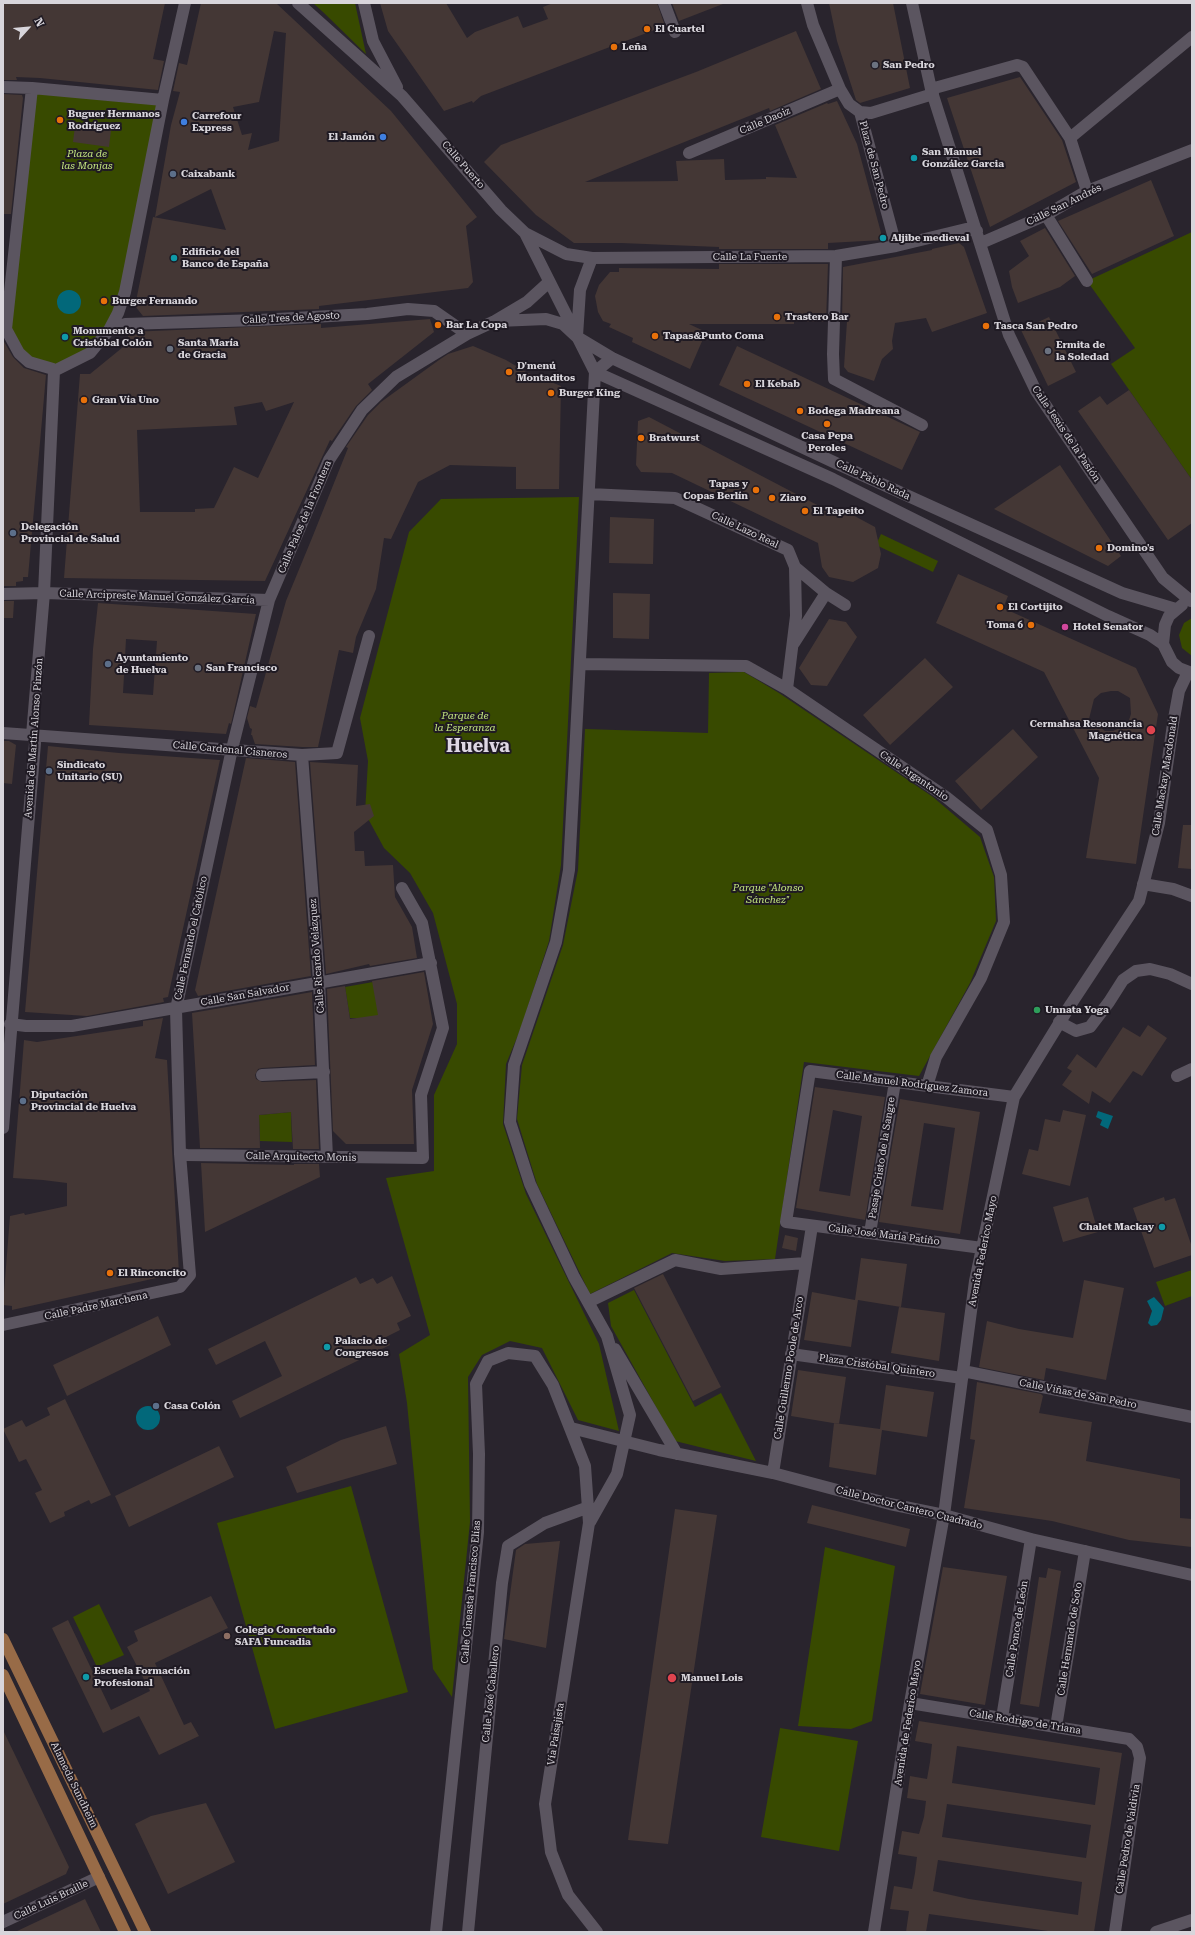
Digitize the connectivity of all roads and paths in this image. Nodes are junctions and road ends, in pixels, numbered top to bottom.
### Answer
1 (185, 3) edge
2 (298, 3) edge
3 (364, 3) edge
4 (664, 3) edge
5 (807, 3) edge
6 (912, 3) edge
7 (675, 32) dead end
8 (1192, 37) edge
9 (3, 87) edge
10 (32, 88) junction
11 (840, 89) junction
12 (932, 91) junction
13 (402, 96) junction
14 (163, 100) junction
15 (860, 112) junction
16 (1070, 138) junction
17 (1192, 150) edge
18 (689, 153) dead end
19 (1087, 191) junction
20 (1046, 215) junction
21 (977, 230) junction
22 (525, 233) junction
23 (981, 243) junction
24 (896, 246) junction
25 (836, 256) junction
26 (592, 258) junction
27 (1087, 281) dead end
28 (549, 282) junction
29 (496, 321) junction
30 (5, 329) edge
31 (109, 330) junction
32 (467, 334) junction
33 (577, 337) junction
34 (612, 358) junction
35 (54, 371) junction
36 (595, 372) junction
37 (922, 425) dead end
38 (840, 465) junction
39 (833, 479) junction
40 (589, 494) junction
41 (795, 567) junction
42 (44, 593) junction
43 (826, 593) junction
44 (3, 594) edge
45 (269, 600) junction
46 (1192, 601) edge
47 (845, 605) dead end
48 (1176, 609) junction
49 (368, 636) dead end
50 (1163, 644) junction
51 (792, 646) junction
52 (580, 664) junction
53 (1190, 673) edge
54 (787, 689) junction
55 (3, 733) edge
56 (32, 735) junction
57 (232, 749) junction
58 (302, 755) junction
59 (1143, 884) junction
60 (402, 888) dead end
61 (1192, 896) edge
62 (431, 963) junction
63 (319, 981) junction
64 (1192, 984) edge
65 (1071, 1004) joint
66 (176, 1009) junction
67 (1060, 1022) junction
68 (10, 1024) junction
69 (6, 1063) edge
70 (1192, 1069) edge
71 (324, 1072) junction
72 (262, 1076) dead end
73 (1176, 1076) dead end
74 (895, 1082) junction
75 (927, 1086) junction
76 (1014, 1096) junction
77 (3, 1128) edge
78 (180, 1154) junction
79 (327, 1157) junction
80 (786, 1222) joint
81 (812, 1226) junction
82 (870, 1233) junction
83 (982, 1248) junction
84 (806, 1263) junction
85 (186, 1281) joint
86 (588, 1302) junction
87 (3, 1325) edge
88 (607, 1336) junction
89 (791, 1354) junction
90 (963, 1374) junction
91 (1192, 1417) edge
92 (571, 1428) junction
93 (625, 1442) junction
94 (677, 1454) junction
95 (773, 1473) junction
96 (589, 1507) junction
97 (944, 1515) junction
98 (589, 1524) junction
99 (1031, 1540) junction
100 (1085, 1551) junction
101 (1192, 1575) edge
102 (3, 1639) edge
103 (3, 1675) edge
104 (910, 1703) junction
105 (1002, 1718) junction
106 (1056, 1727) junction
107 (1137, 1747) joint
108 (99, 1877) junction
109 (1192, 1920) edge
110 (3, 1922) edge
111 (125, 1932) edge
112 (145, 1932) edge
113 (436, 1932) edge
114 (468, 1932) edge
115 (597, 1932) edge
116 (874, 1932) edge
117 (1115, 1932) edge
118 (1156, 1932) edge

1 - 14 street
2 - 13 street, Calle Puerto
3 - 13 street, Calle Puerto
4 - 7 street
5 - 11 street
6 - 12 street
8 - 16 street
9 - 10 street
10 - 14 street
10 - 30 street
11 - 15 street
11 - 18 street, Calle Daoiz
12 - 15 street, Plaza de San Pedro
12 - 16 street, Plaza de San Pedro
12 - 21 street
13 - 22 street, Calle Puerto
14 - 31 street
15 - 24 street, Plaza de San Pedro
16 - 19 street, Plaza de San Pedro
17 - 19 street, Calle San Andrés
19 - 20 street, Calle San Andrés
20 - 23 street, Calle San Andrés
20 - 27 street
21 - 23 street
21 - 24 street, Calle La Fuente
22 - 26 street, Calle La Fuente
22 - 28 street
23 - 46 street, Calle Jesús de la Pasión
24 - 25 street, Calle La Fuente
25 - 26 street, Calle La Fuente
25 - 37 street
26 - 33 street
28 - 29 street
28 - 33 street
29 - 32 street, Calle Palos de la Frontera
29 - 33 street
30 - 35 street
31 - 32 street, Calle Tres de Agosto
31 - 35 street
32 - 45 street, Calle Palos de la Frontera
33 - 34 street, Calle Pablo Rada
33 - 36 street
34 - 36 street
34 - 38 street, Calle Pablo Rada
35 - 42 street, Avenida de Martín Alonso Pinzón
36 - 39 street, Calle Pablo Rada
36 - 40 street
38 - 39 street
38 - 48 street, Calle Pablo Rada
39 - 50 street, Calle Pablo Rada
40 - 41 street, Calle Lazo Real
40 - 52 street
41 - 43 street
41 - 51 street, Calle Lazo Real
42 - 44 street, Calle Arcipreste Manuel González García
42 - 45 street, Calle Arcipreste Manuel González García
42 - 56 street, Avenida de Martín Alonso Pinzón
43 - 47 street
43 - 51 street
45 - 57 street, Calle Fernando el Católico
46 - 48 street
48 - 50 street
49 - 58 street, Calle Cardenal Cisneros
50 - 53 street
51 - 54 street, Calle Lazo Real
52 - 54 street, Calle Argantonio
52 - 86 street
53 - 59 street, Calle Mackay Macdonald
54 - 75 street, Calle Argantonio
55 - 56 street, Calle Cardenal Cisneros
56 - 57 street, Calle Cardenal Cisneros
56 - 68 street, Avenida de Martín Alonso Pinzón
57 - 58 street, Calle Cardenal Cisneros
57 - 66 street, Calle Fernando el Católico
58 - 63 street, Calle Ricardo Velázquez
59 - 61 street
59 - 65 street, Calle Mackay Macdonald
60 - 62 street
62 - 63 street, Calle San Salvador
62 - 79 street, Calle Arquitecto Monis
63 - 66 street, Calle San Salvador
63 - 71 street, Calle Ricardo Velázquez
64 - 67 street
65 - 67 street, Avenida Federico Mayo
66 - 68 street, Calle San Salvador
66 - 78 street, Calle Fernando el Católico
67 - 76 street, Avenida Federico Mayo
68 - 69 street, Avenida de Martín Alonso Pinzón
69 - 77 street, Avenida de Martín Alonso Pinzón
70 - 73 street
71 - 72 street
71 - 79 street, Calle Ricardo Velázquez
74 - 75 street, Calle Manuel Rodríguez Zamora
74 - 80 street, Calle Manuel Rodríguez Zamora
74 - 82 street, Pasaje Cristo de la Sangre
75 - 76 street, Calle Manuel Rodríguez Zamora
76 - 83 street, Avenida Federico Mayo
78 - 79 street, Calle Arquitecto Monis
78 - 85 street, Calle Fernando el Católico
80 - 81 street, Calle José María Patiño
81 - 82 street, Calle José María Patiño
81 - 84 street, Calle Guillermo Poole de Arco
82 - 83 street, Calle José María Patiño
83 - 90 street, Avenida Federico Mayo
84 - 86 street
84 - 89 street, Calle Guillermo Poole de Arco
85 - 87 street, Calle Padre Marchena
86 - 88 street
88 - 93 street
88 - 94 street
89 - 90 street, Plaza Cristóbal Quintero
89 - 95 street, Calle Guillermo Poole de Arco
90 - 91 street, Calle Viñas de San Pedro
90 - 97 street, Avenida Federico Mayo
92 - 93 street, Calle Doctor Cantero Cuadrado
92 - 96 street, Calle Cineasta Francisco Elías
92 - 113 street, Calle Cineasta Francisco Elías
93 - 94 street, Calle Doctor Cantero Cuadrado
93 - 98 street
94 - 95 street, Calle Doctor Cantero Cuadrado
95 - 97 street, Calle Doctor Cantero Cuadrado
96 - 98 street, Calle Cineasta Francisco Elías
96 - 114 street, Calle José Caballero
97 - 99 street, Calle Doctor Cantero Cuadrado
97 - 104 street, Avenida de Federico Mayo
98 - 115 street, Vía Paisajista
99 - 100 street, Calle Doctor Cantero Cuadrado
99 - 105 street, Calle Ponce de León
100 - 101 street, Calle Doctor Cantero Cuadrado
100 - 106 street, Calle Hernando de Soto
102 - 112 main road, Alameda Sundheim
103 - 108 main road, Alameda Sundheim
104 - 105 street, Calle Rodrigo de Triana
104 - 116 street, Avenida de Federico Mayo
105 - 106 street, Calle Rodrigo de Triana
106 - 107 street, Calle Rodrigo de Triana
107 - 117 street, Calle Pedro de Valdivia
108 - 110 street, Calle Luis Braille
108 - 111 main road, Alameda Sundheim
109 - 118 street

